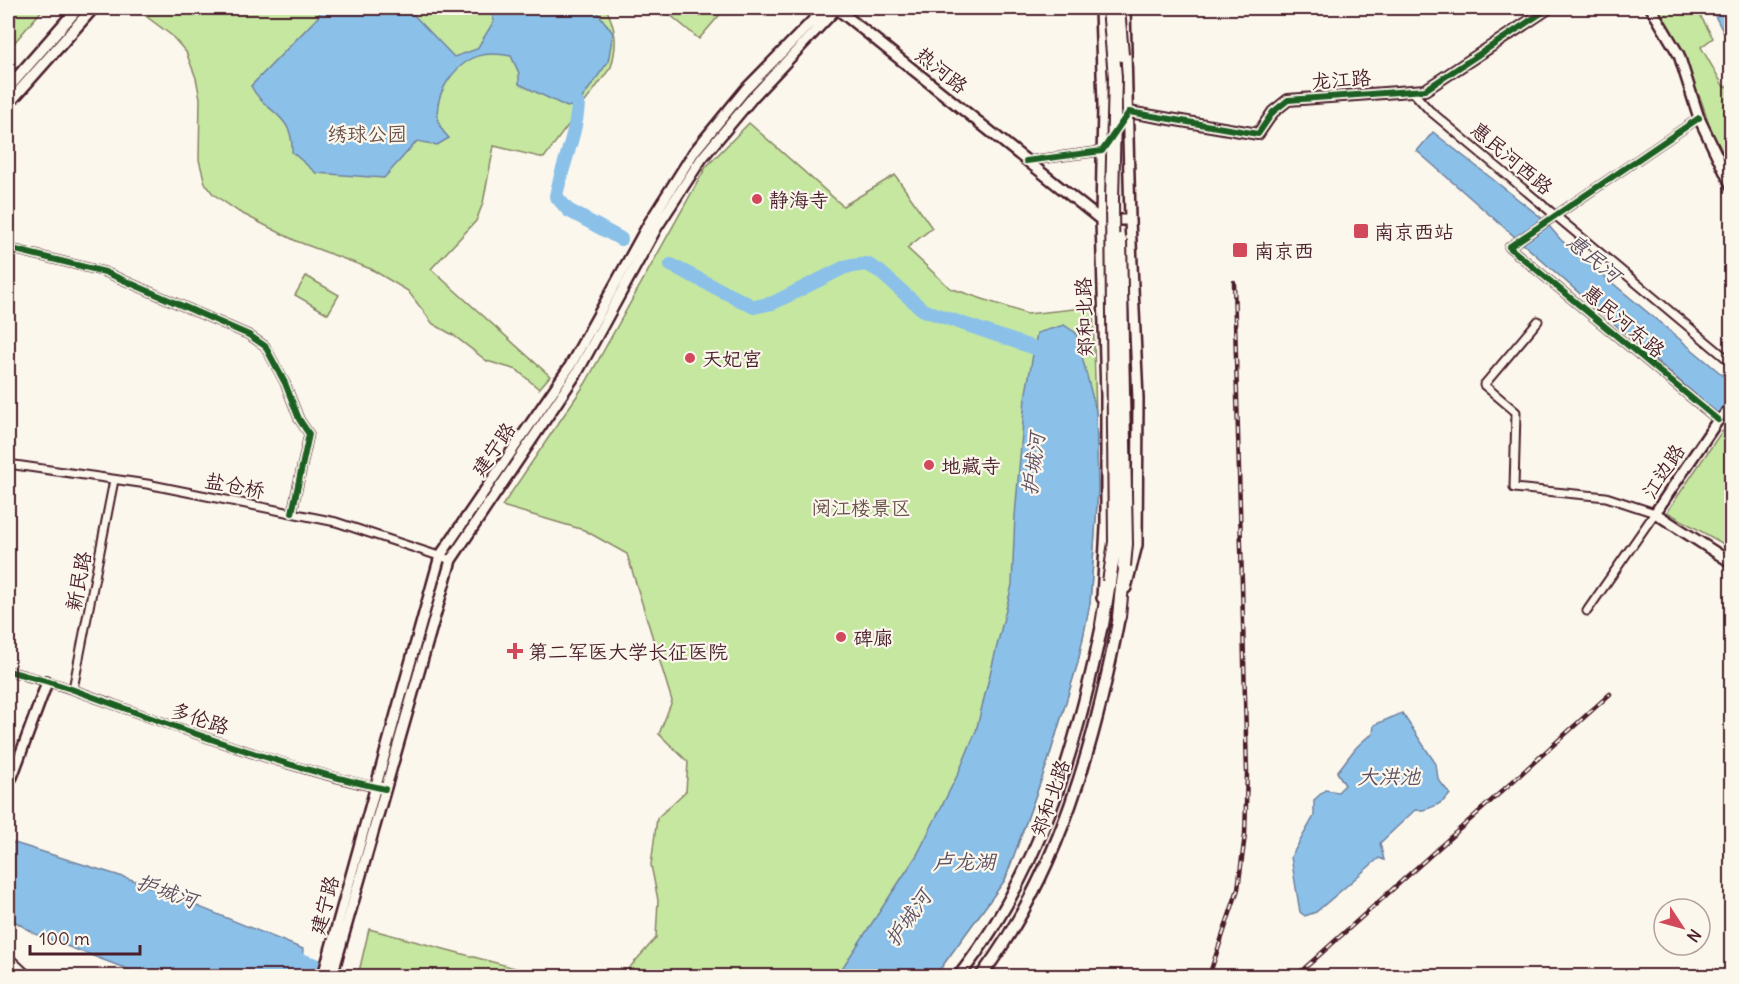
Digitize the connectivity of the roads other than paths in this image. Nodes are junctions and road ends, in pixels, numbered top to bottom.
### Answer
1 (78, 8) edge
2 (93, 8) edge
3 (825, 8) edge
4 (836, 8) edge
5 (1100, 8) edge
6 (1109, 8) edge
7 (1118, 8) edge
8 (1125, 8) edge
9 (1549, 8) edge
10 (1651, 8) edge
11 (8, 88) edge
12 (1412, 91) junction
13 (8, 104) edge
14 (1129, 112) junction
15 (1699, 118) junction
16 (1102, 151) junction
17 (1026, 161) junction
18 (1731, 187) edge
19 (1553, 216) junction
20 (1101, 220) junction
21 (1130, 220) junction
22 (8, 248) edge
23 (1538, 321) dead end
24 (1731, 363) edge
25 (1731, 404) edge
26 (1718, 420) junction
27 (8, 464) edge
28 (114, 480) junction
29 (292, 513) junction
30 (1655, 513) junction
31 (440, 556) junction
32 (451, 560) junction
33 (1731, 563) edge
34 (1587, 611) dead end
35 (1119, 617) junction
36 (1102, 625) junction
37 (8, 671) edge
38 (46, 681) junction
39 (73, 689) junction
40 (9, 781) edge
41 (380, 788) junction
42 (334, 952) junction
43 (8, 954) edge
44 (8, 960) edge
45 (8, 967) edge
46 (8, 973) edge
47 (11, 976) edge
48 (17, 976) edge
49 (25, 976) edge
50 (32, 976) edge
51 (323, 976) edge
52 (332, 976) edge
53 (958, 976) edge
54 (981, 976) edge

1 - 11 main road
2 - 13 main road
3 - 31 main road, 建宁路
4 - 17 main road, 热河路
4 - 32 main road, 建宁路
5 - 16 main road, 郑和北路
6 - 36 highway, 郑和北路, bridge
7 - 35 highway, 郑和北路, bridge
8 - 14 main road, 郑和北路
9 - 12 main road, 龙江路
10 - 15 main road
12 - 14 main road, 龙江路
12 - 19 street, 惠民河西路
14 - 16 street
14 - 21 main road, 郑和北路
15 - 18 main road
15 - 19 street
16 - 17 street
16 - 20 main road, 郑和北路
17 - 20 main road, 热河路
19 - 24 street, 惠民河西路
19 - 26 street, 惠民河东路
20 - 21 main road
20 - 36 main road, 郑和北路
21 - 35 main road, 郑和北路
22 - 29 street
23 - 30 street
25 - 26 street, 江边路
26 - 30 main road, 江边路
27 - 28 street, 盐仓桥
28 - 29 street, 盐仓桥
28 - 39 street, 新民路
29 - 31 street, 盐仓桥
30 - 33 main road, 江边路
30 - 34 street
31 - 32 street, 盐仓桥
31 - 41 main road, 建宁路
32 - 41 main road, 建宁路
35 - 54 main road, 郑和北路
36 - 53 main road, 郑和北路
37 - 38 street, 多伦路
38 - 39 street, 多伦路
38 - 40 main road
39 - 41 street, 多伦路
41 - 42 main road, 建宁路
42 - 51 main road, 建宁路
42 - 52 main road, 建宁路
43 - 50 main road
44 - 49 highway
45 - 48 highway
46 - 47 main road

